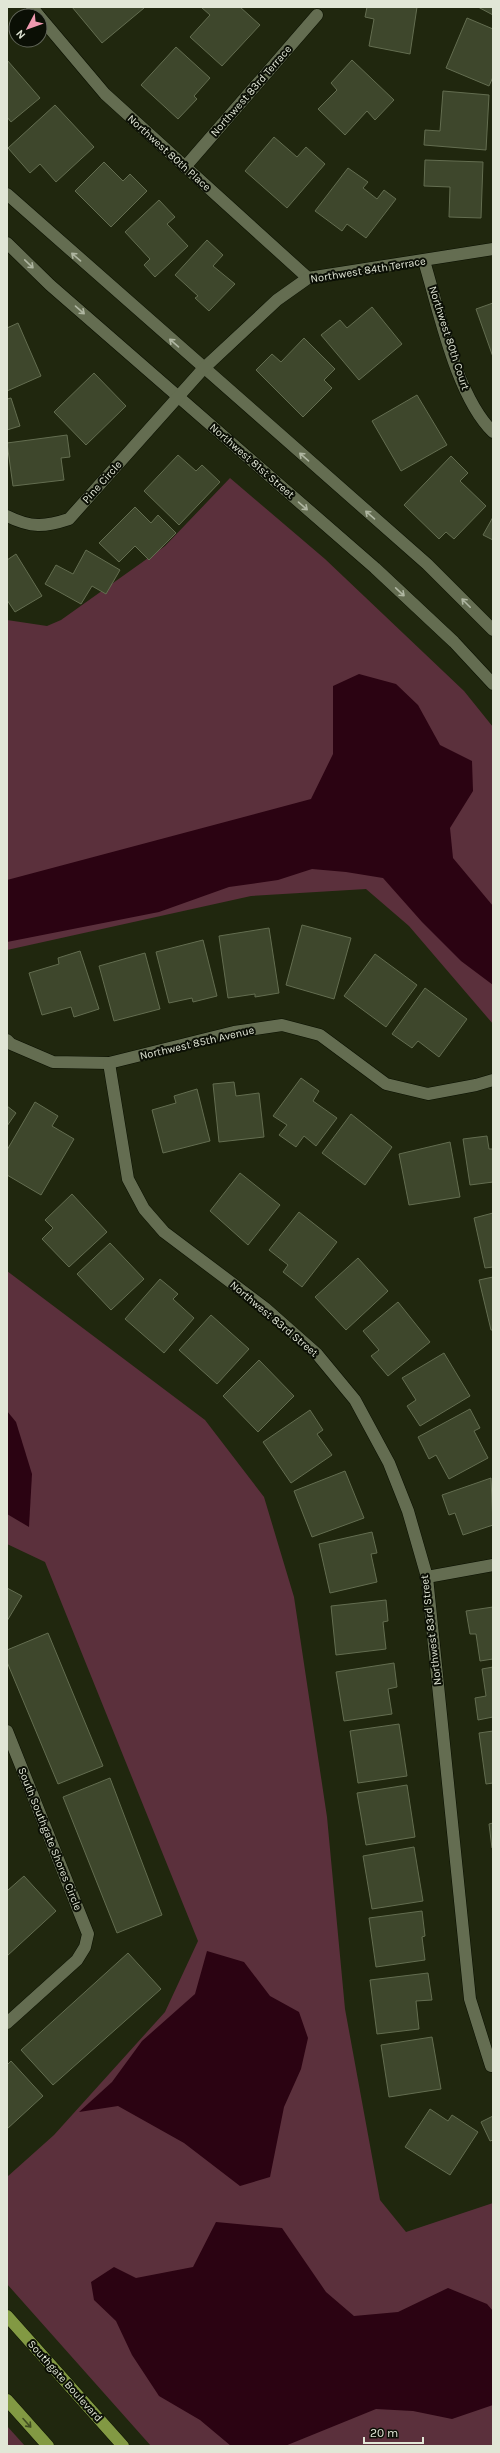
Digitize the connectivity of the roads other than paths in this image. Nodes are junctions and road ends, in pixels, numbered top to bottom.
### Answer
1 (317, 15) dead end
2 (48, 26) edge
3 (185, 167) junction
4 (7, 194) edge
5 (7, 243) edge
6 (493, 249) edge
7 (424, 260) junction
8 (308, 278) junction
9 (203, 369) junction
10 (179, 397) junction
11 (493, 432) edge
12 (7, 516) edge
13 (493, 630) edge
14 (493, 684) edge
15 (7, 1040) edge
16 (109, 1063) junction
17 (493, 1080) edge
18 (493, 1565) edge
19 (426, 1577) junction
20 (7, 1731) edge
21 (7, 2023) edge
22 (491, 2066) dead end
23 (7, 2316) edge
24 (7, 2400) edge
25 (48, 2446) edge
26 (123, 2446) edge

1 - 3 street, Northwest 83rd Terrace
2 - 3 street, Northwest 80th Place
3 - 8 street, Northwest 80th Place
9 -> 4 street
5 -> 10 street, Northwest 81st Street
6 - 7 street, Northwest 84th Terrace
7 - 8 street, Northwest 84th Terrace
7 - 11 street, Northwest 80th Court
8 - 9 street, Northwest 84th Terrace
9 - 10 street, Northwest 84th Terrace
13 -> 9 street
10 - 12 street, Pine Circle
10 -> 14 street, Northwest 81st Street
15 - 16 street, Northwest 85th Avenue
16 - 17 street, Northwest 85th Avenue
16 - 19 street, Northwest 83rd Street
18 - 19 street
19 - 22 street, Northwest 83rd Street
20 - 21 street, South Southgate Shores Circle
23 - 26 main road, Southgate Boulevard
24 -> 25 main road

